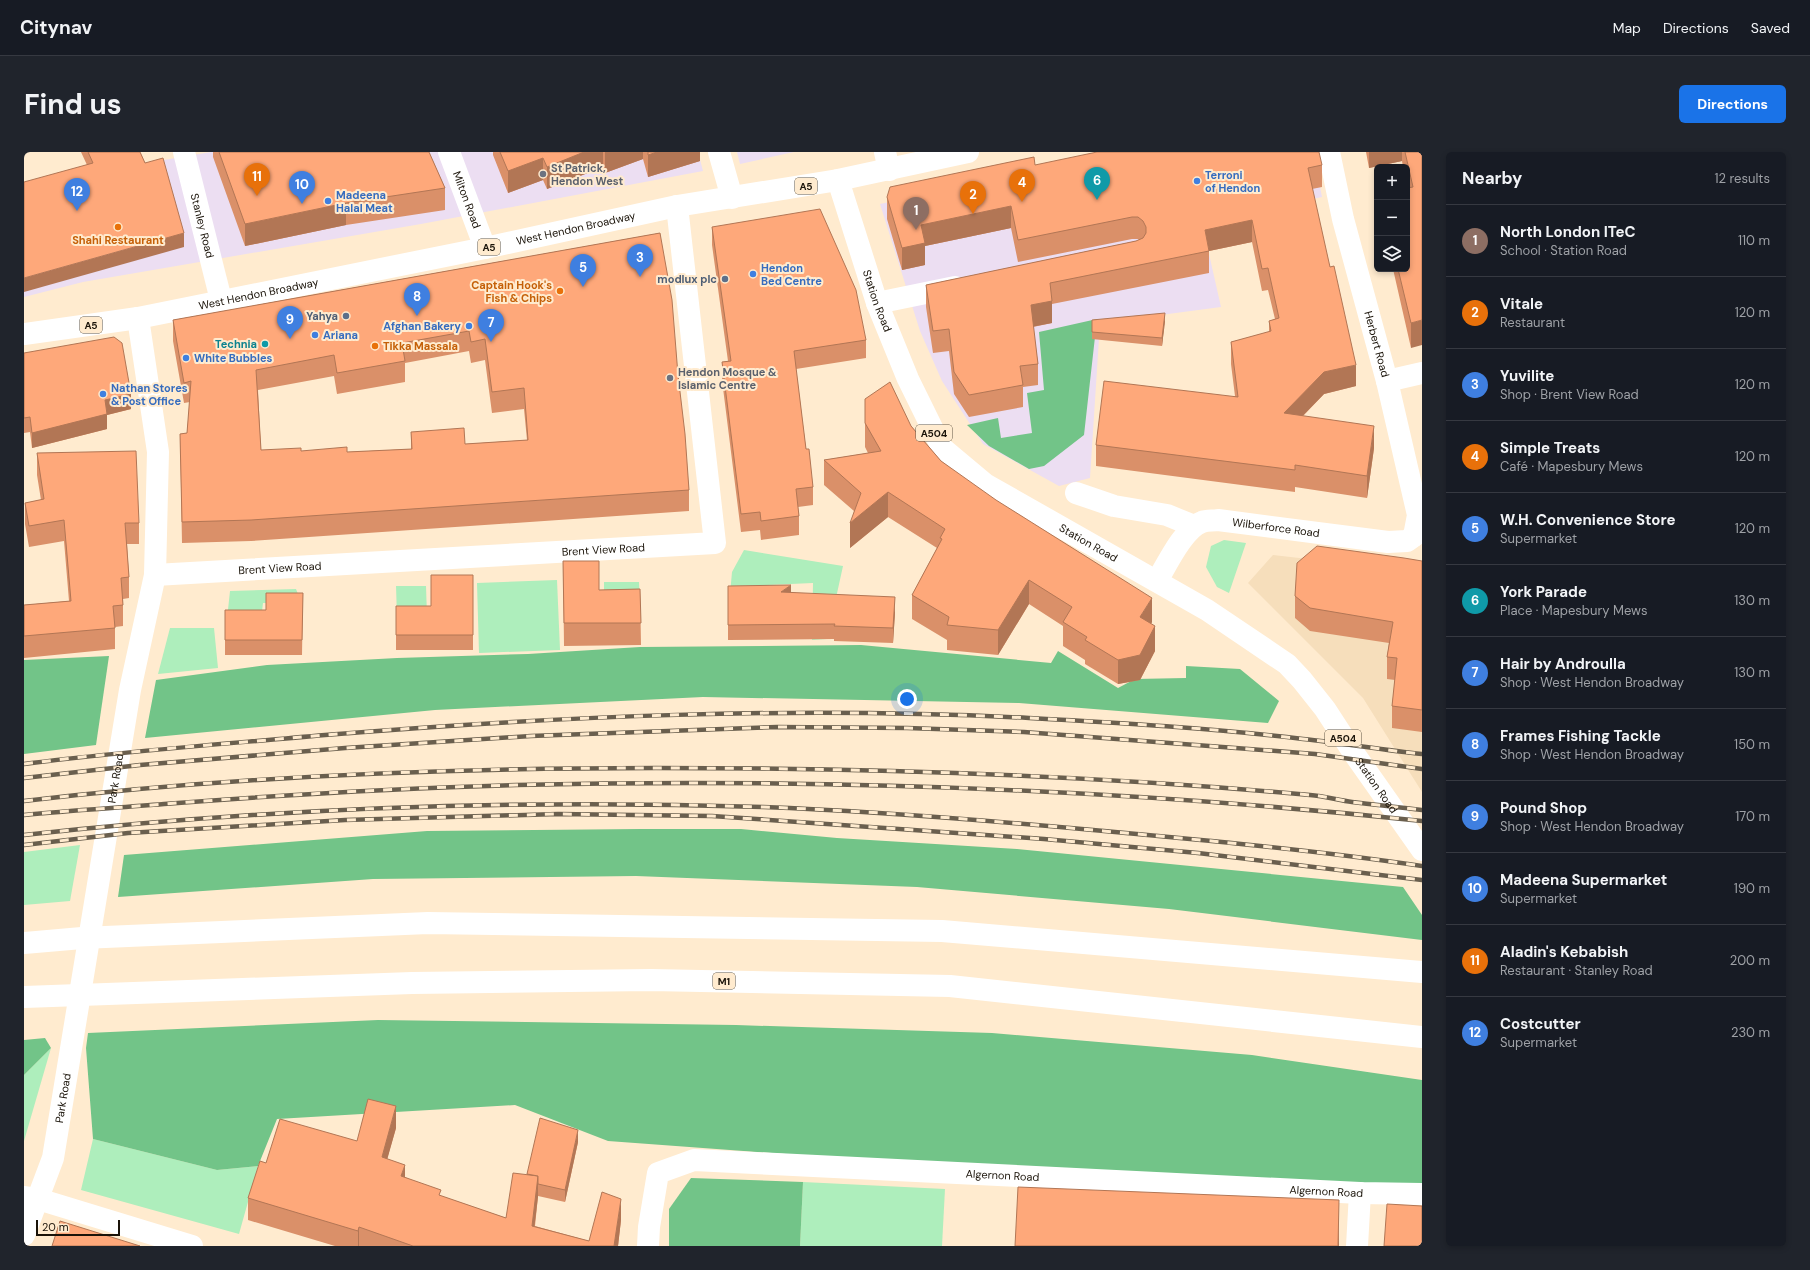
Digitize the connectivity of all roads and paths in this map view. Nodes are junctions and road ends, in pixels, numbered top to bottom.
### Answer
1 (184, 152) edge
2 (449, 152) edge
3 (719, 152) edge
4 (968, 152) edge
5 (1329, 152) edge
6 (887, 161) edge
7 (838, 180) junction
8 (732, 198) junction
9 (677, 206) junction
10 (485, 248) junction
11 (978, 283) edge
12 (221, 300) junction
13 (877, 303) junction
14 (138, 318) junction
15 (24, 334) edge
16 (1422, 373) edge
17 (1387, 381) junction
18 (1076, 493) dead end
19 (1194, 526) junction
20 (1418, 538) edge
21 (155, 575) junction
22 (1157, 581) junction
23 (1422, 850) edge
24 (24, 943) edge
25 (1422, 972) edge
26 (24, 997) edge
27 (1422, 1038) edge
28 (1360, 1194) junction
29 (1422, 1194) edge
30 (31, 1198) edge
31 (24, 1235) edge
32 (192, 1246) edge
33 (648, 1246) edge
34 (1357, 1246) edge

1 - 12 main road, Stanley Road
2 - 10 main road, Milton Road
3 - 8 main road
4 - 6 main road, West Hendon Broadway / A5
5 - 17 main road, Herbert Road
6 - 7 main road, West Hendon Broadway / A5
7 - 8 main road, West Hendon Broadway / A5
7 - 13 main road, Station Road / A504
8 - 9 main road, West Hendon Broadway / A5
9 - 10 main road, West Hendon Broadway / A5
9 - 21 main road, Brent View Road
10 - 12 main road, West Hendon Broadway / A5
11 - 13 main road
12 - 14 main road, West Hendon Broadway / A5
13 - 22 main road, Station Road / A504
14 - 15 main road, A5
14 - 21 main road, Park Road
16 - 17 main road
17 - 20 main road, Herbert Road
18 - 19 main road
19 - 20 main road, Wilberforce Road
19 - 22 main road
21 - 30 main road, Park Road
22 - 23 main road, Station Road / A504
24 - 25 main road
26 - 27 main road, M1
28 - 29 main road, Algernon Road
28 - 33 main road, Algernon Road
28 - 34 main road
30 - 31 main road, Park Road
30 - 32 main road

